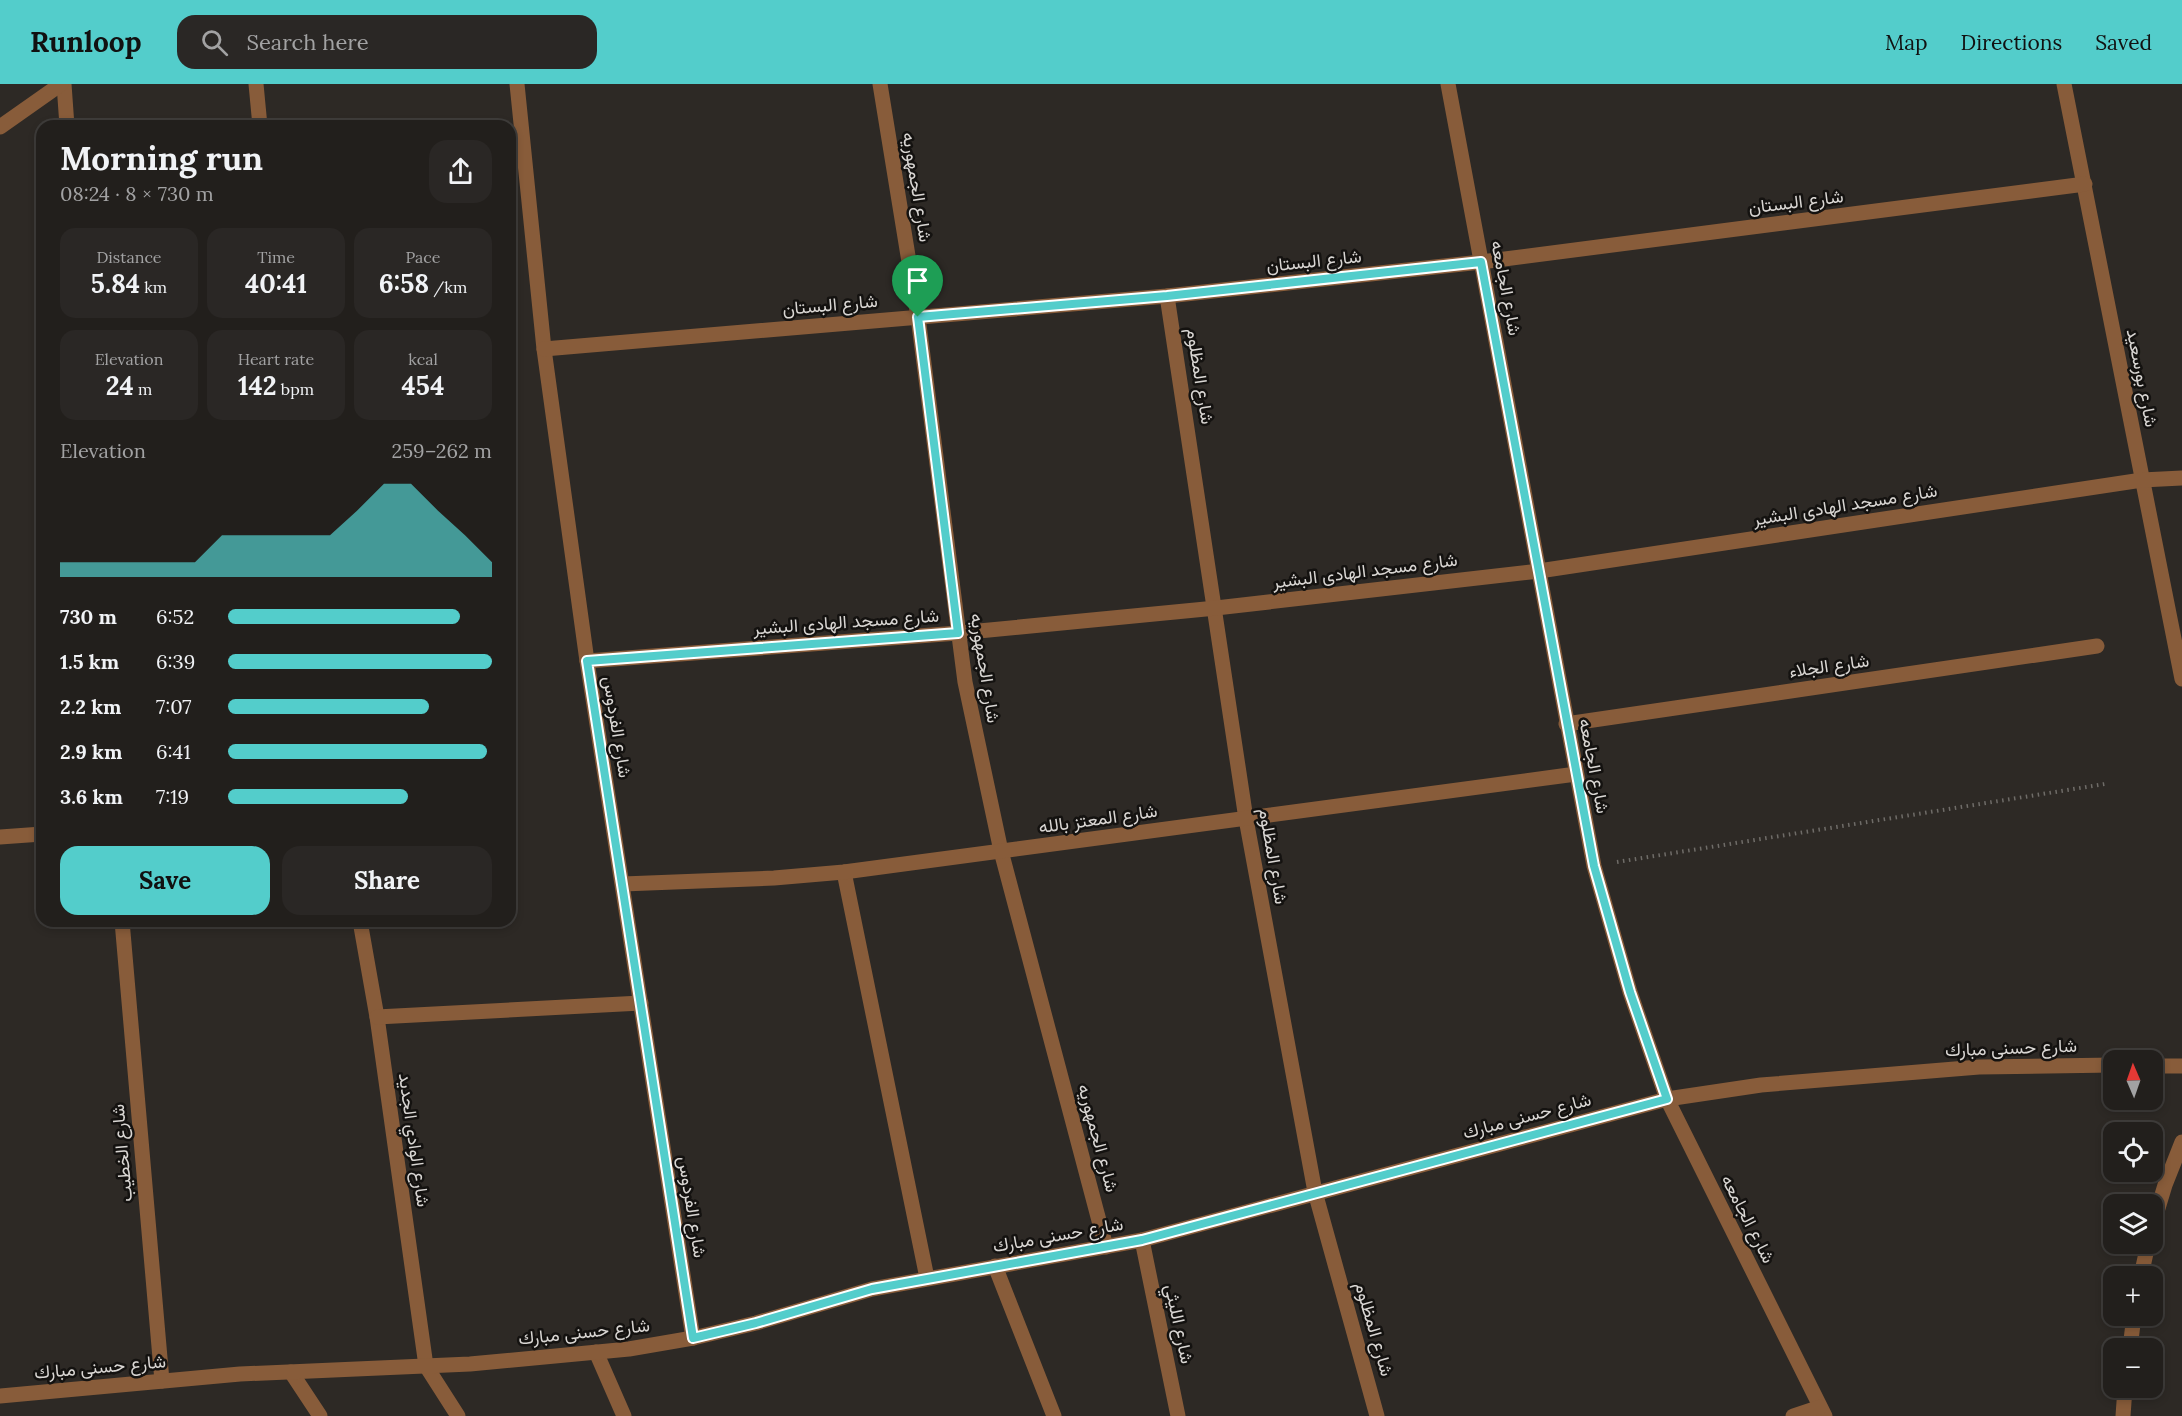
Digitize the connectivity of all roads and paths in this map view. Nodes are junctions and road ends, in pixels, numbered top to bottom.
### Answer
1 (62, 84) edge
2 (256, 84) edge
3 (517, 84) edge
4 (880, 84) edge
5 (1448, 84) edge
6 (2064, 84) edge
7 (66, 120) edge
8 (259, 120) edge
9 (0, 127) edge
10 (2085, 184) junction
11 (1481, 262) junction
12 (1167, 296) junction
13 (918, 317) junction
14 (544, 349) junction
15 (2182, 478) edge
16 (2142, 480) junction
17 (1539, 571) junction
18 (1215, 608) junction
19 (958, 633) junction
20 (2097, 646) dead end
21 (587, 661) junction
22 (2182, 679) edge
23 (1566, 724) junction
24 (1576, 774) junction
25 (2105, 784) dead end
26 (1246, 819) junction
27 (36, 834) edge
28 (0, 837) edge
29 (1002, 851) junction
30 (1594, 866) junction
31 (844, 872) junction
32 (623, 884) junction
33 (123, 927) edge
34 (361, 927) edge
35 (641, 1003) junction
36 (377, 1017) junction
37 (2103, 1065) edge
38 (2163, 1066) edge
39 (2182, 1066) edge
40 (1667, 1099) junction
41 (2182, 1142) edge
42 (1315, 1192) junction
43 (2162, 1194) edge
44 (1142, 1240) junction
45 (1106, 1247) junction
46 (995, 1266) junction
47 (927, 1278) junction
48 (693, 1338) junction
49 (596, 1352) junction
50 (426, 1366) junction
51 (291, 1372) junction
52 (162, 1381) junction
53 (0, 1396) edge
54 (2124, 1398) edge
55 (1823, 1411) edge
56 (320, 1416) edge
57 (458, 1416) edge
58 (624, 1416) edge
59 (1054, 1416) edge
60 (1178, 1416) edge
61 (1377, 1416) edge
62 (1793, 1416) edge
63 (2123, 1416) edge

1 - 7 street
1 - 9 street
2 - 8 street
3 - 14 street, شارع الفردوس
4 - 13 street, شارع الجمهوريه
5 - 11 street, شارع الجامعه
6 - 10 street, شارع بورسعيد
10 - 11 street, شارع البستان
10 - 16 street, شارع بورسعيد
11 - 12 street, شارع البستان
11 - 17 street, شارع الجامعه
12 - 13 street, شارع البستان
12 - 18 street, شارع المظلوم
13 - 14 street, شارع البستان
13 - 19 street, شارع الجمهوريه
14 - 21 street, شارع الفردوس
15 - 16 street, شارع مسجد الهادى البشير
16 - 17 street, شارع مسجد الهادى البشير
16 - 22 street, شارع بورسعيد
17 - 18 street, شارع مسجد الهادى البشير
17 - 23 street, شارع الجامعه
18 - 19 street, شارع مسجد الهادى البشير
18 - 26 street, شارع المظلوم
19 - 21 street, شارع مسجد الهادى البشير
19 - 29 street, شارع الجمهوريه
20 - 23 street, شارع الجلاء
21 - 32 street, شارع الفردوس
23 - 24 street, شارع الجامعه
24 - 26 street, شارع المعتز بالله
24 - 30 street, شارع الجامعه
25 - 30 path
26 - 29 street, شارع المعتز بالله
26 - 42 street, شارع المظلوم
27 - 28 street
29 - 31 street, شارع المعتز بالله
29 - 45 street, شارع الجمهوريه
30 - 40 street, شارع الجامعه
31 - 32 street, شارع المعتز بالله
31 - 47 street
32 - 35 street, شارع الفردوس
33 - 52 street, شارع الخطيب
34 - 36 street, شارع الوادي الجديد
35 - 36 street
35 - 48 street, شارع الفردوس
36 - 50 street, شارع الوادي الجديد
37 - 40 street, شارع حسنى مبارك
38 - 39 street
40 - 42 street, شارع حسنى مبارك
40 - 55 street, شارع الجامعه
41 - 43 street
42 - 44 street, شارع حسنى مبارك
42 - 61 street, شارع المظلوم
44 - 45 street, شارع حسنى مبارك
44 - 60 street, شارع الليثي
45 - 46 street, شارع حسنى مبارك
46 - 47 street, شارع حسنى مبارك
46 - 59 street
47 - 48 street, شارع حسنى مبارك
48 - 49 street, شارع حسنى مبارك
49 - 50 street, شارع حسنى مبارك
49 - 58 street
50 - 51 street, شارع حسنى مبارك
50 - 57 street
51 - 52 street, شارع حسنى مبارك
51 - 56 street
52 - 53 street, شارع حسنى مبارك
54 - 63 street
55 - 62 street

